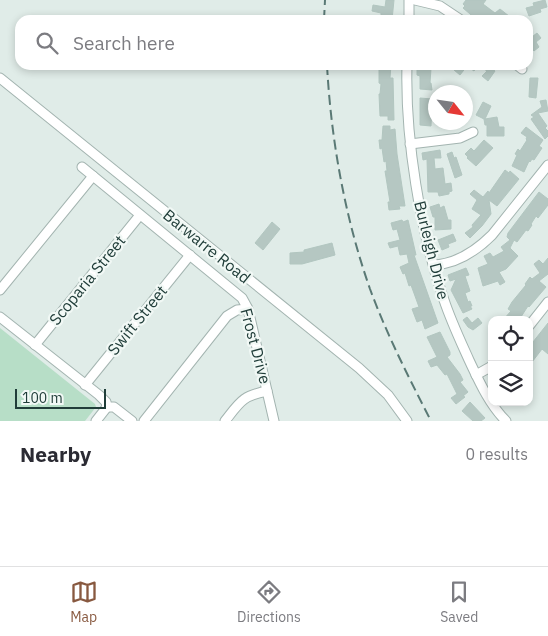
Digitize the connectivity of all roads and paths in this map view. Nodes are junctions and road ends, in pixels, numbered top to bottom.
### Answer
1 (410, 0) edge
2 (415, 0) edge
3 (409, 15) edge
4 (454, 15) edge
5 (407, 70) edge
6 (0, 78) edge
7 (473, 132) dead end
8 (410, 144) junction
9 (548, 165) edge
10 (82, 167) dead end
11 (93, 176) junction
12 (140, 215) junction
13 (190, 255) junction
14 (434, 265) junction
15 (0, 290) edge
16 (548, 302) edge
17 (248, 309) junction
18 (0, 317) edge
19 (533, 321) edge
20 (35, 345) junction
21 (488, 368) edge
22 (476, 375) junction
23 (85, 385) junction
24 (267, 391) junction
25 (107, 407) junction
26 (96, 421) edge
27 (132, 421) edge
28 (144, 421) edge
29 (225, 421) edge
30 (274, 421) edge
31 (407, 421) edge
32 (506, 421) edge

1 - 3 street
2 - 4 street
5 - 8 street, Burleigh Drive
6 - 31 street, Barwarre Road
7 - 8 street
8 - 14 street, Burleigh Drive
9 - 14 street
10 - 11 street, Frost Drive
11 - 12 street, Frost Drive
11 - 15 street
12 - 13 street, Frost Drive
12 - 20 street, Scoparia Street
13 - 17 street, Frost Drive
13 - 23 street, Swift Street
14 - 22 street, Burleigh Drive
16 - 19 street
17 - 24 street, Frost Drive
17 - 28 street
18 - 20 street
20 - 23 street
21 - 22 street
22 - 32 street, Burleigh Drive
23 - 25 street
24 - 29 street
24 - 30 street, Frost Drive
25 - 26 street
25 - 27 street

